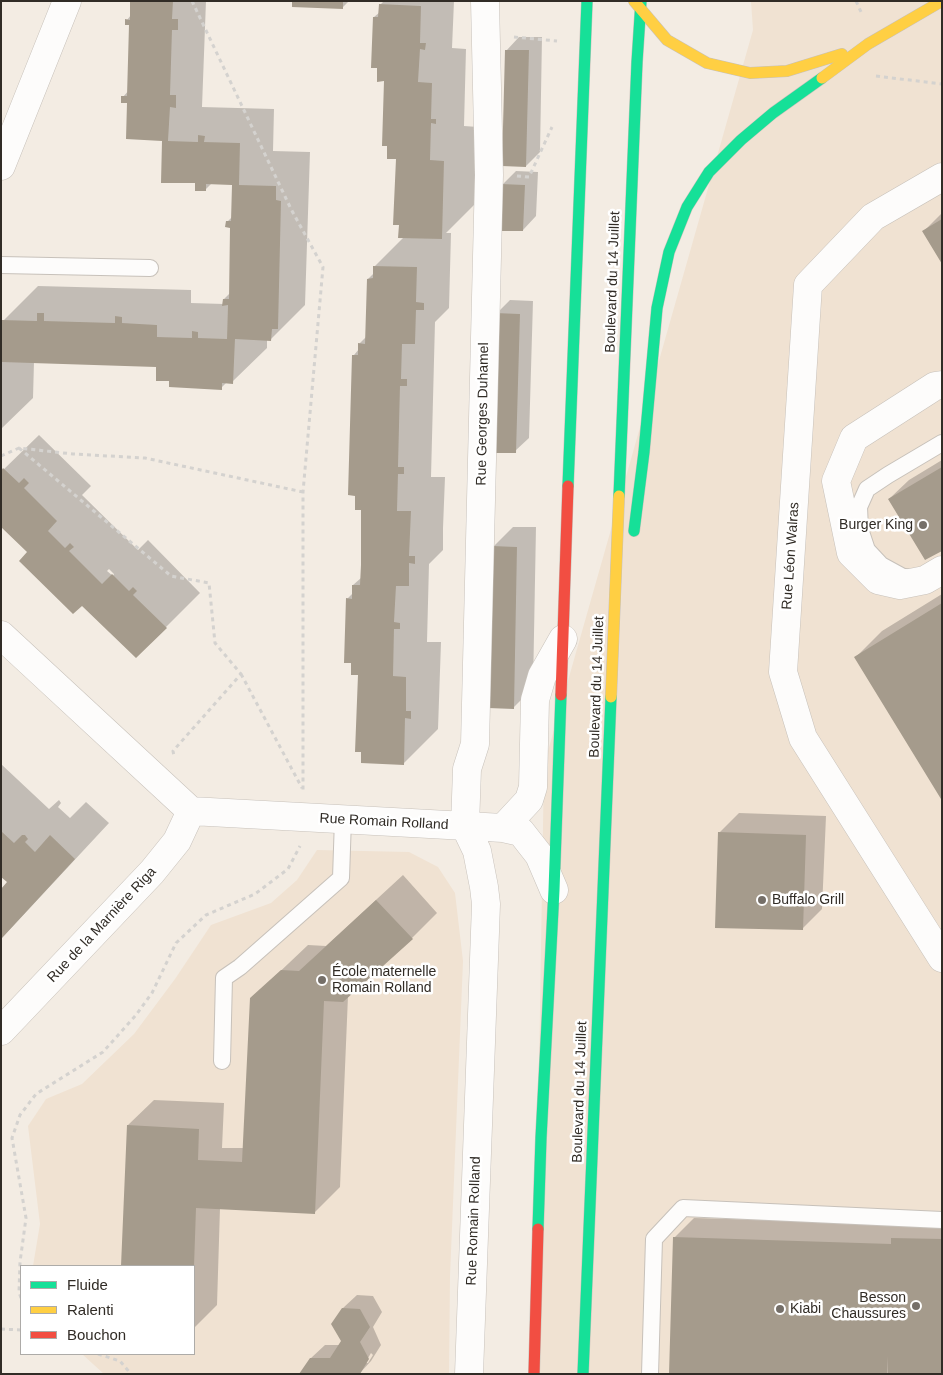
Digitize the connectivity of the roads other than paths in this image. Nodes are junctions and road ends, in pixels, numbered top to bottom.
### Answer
1 (67, 1) edge
2 (485, 1) edge
3 (587, 1) edge
4 (942, 1) edge
5 (639, 4) edge
6 (868, 44) junction
7 (1, 166) edge
8 (942, 177) edge
9 (1, 266) edge
10 (150, 268) dead end
11 (942, 385) edge
12 (942, 443) edge
13 (797, 460) junction
14 (836, 481) junction
15 (632, 544) dead end
16 (628, 562) dead end
17 (942, 562) edge
18 (942, 570) edge
19 (614, 616) junction
20 (1, 635) edge
21 (563, 639) junction
22 (191, 811) junction
23 (343, 819) junction
24 (465, 826) junction
25 (503, 828) junction
26 (554, 890) junction
27 (942, 958) edge
28 (1, 1031) edge
29 (222, 1061) dead end
30 (942, 1220) edge
31 (469, 1374) edge
32 (534, 1374) edge
33 (583, 1374) edge
34 (650, 1374) edge

1 - 7 street
2 - 24 street, Rue Georges Duhamel
3 - 21 main road
4 - 6 main road
5 - 6 main road
5 - 19 main road, Boulevard du 14 Juillet
6 - 15 main road
8 - 13 street, Rue Léon Walras
9 - 10 lane
11 - 14 street
12 - 17 lane
13 - 14 street
13 - 27 street, Rue Léon Walras
14 - 18 street
16 - 19 main road
19 - 33 main road, Boulevard du 14 Juillet
20 - 22 street
21 - 25 street
21 - 26 main road
22 - 23 street, Rue Romain Rolland
22 - 28 street, Rue de la Marnière Riga
23 - 24 street, Rue Romain Rolland
23 - 29 lane
24 - 25 street
24 - 31 street, Rue Romain Rolland
25 - 26 street
26 - 32 main road
30 - 34 lane

